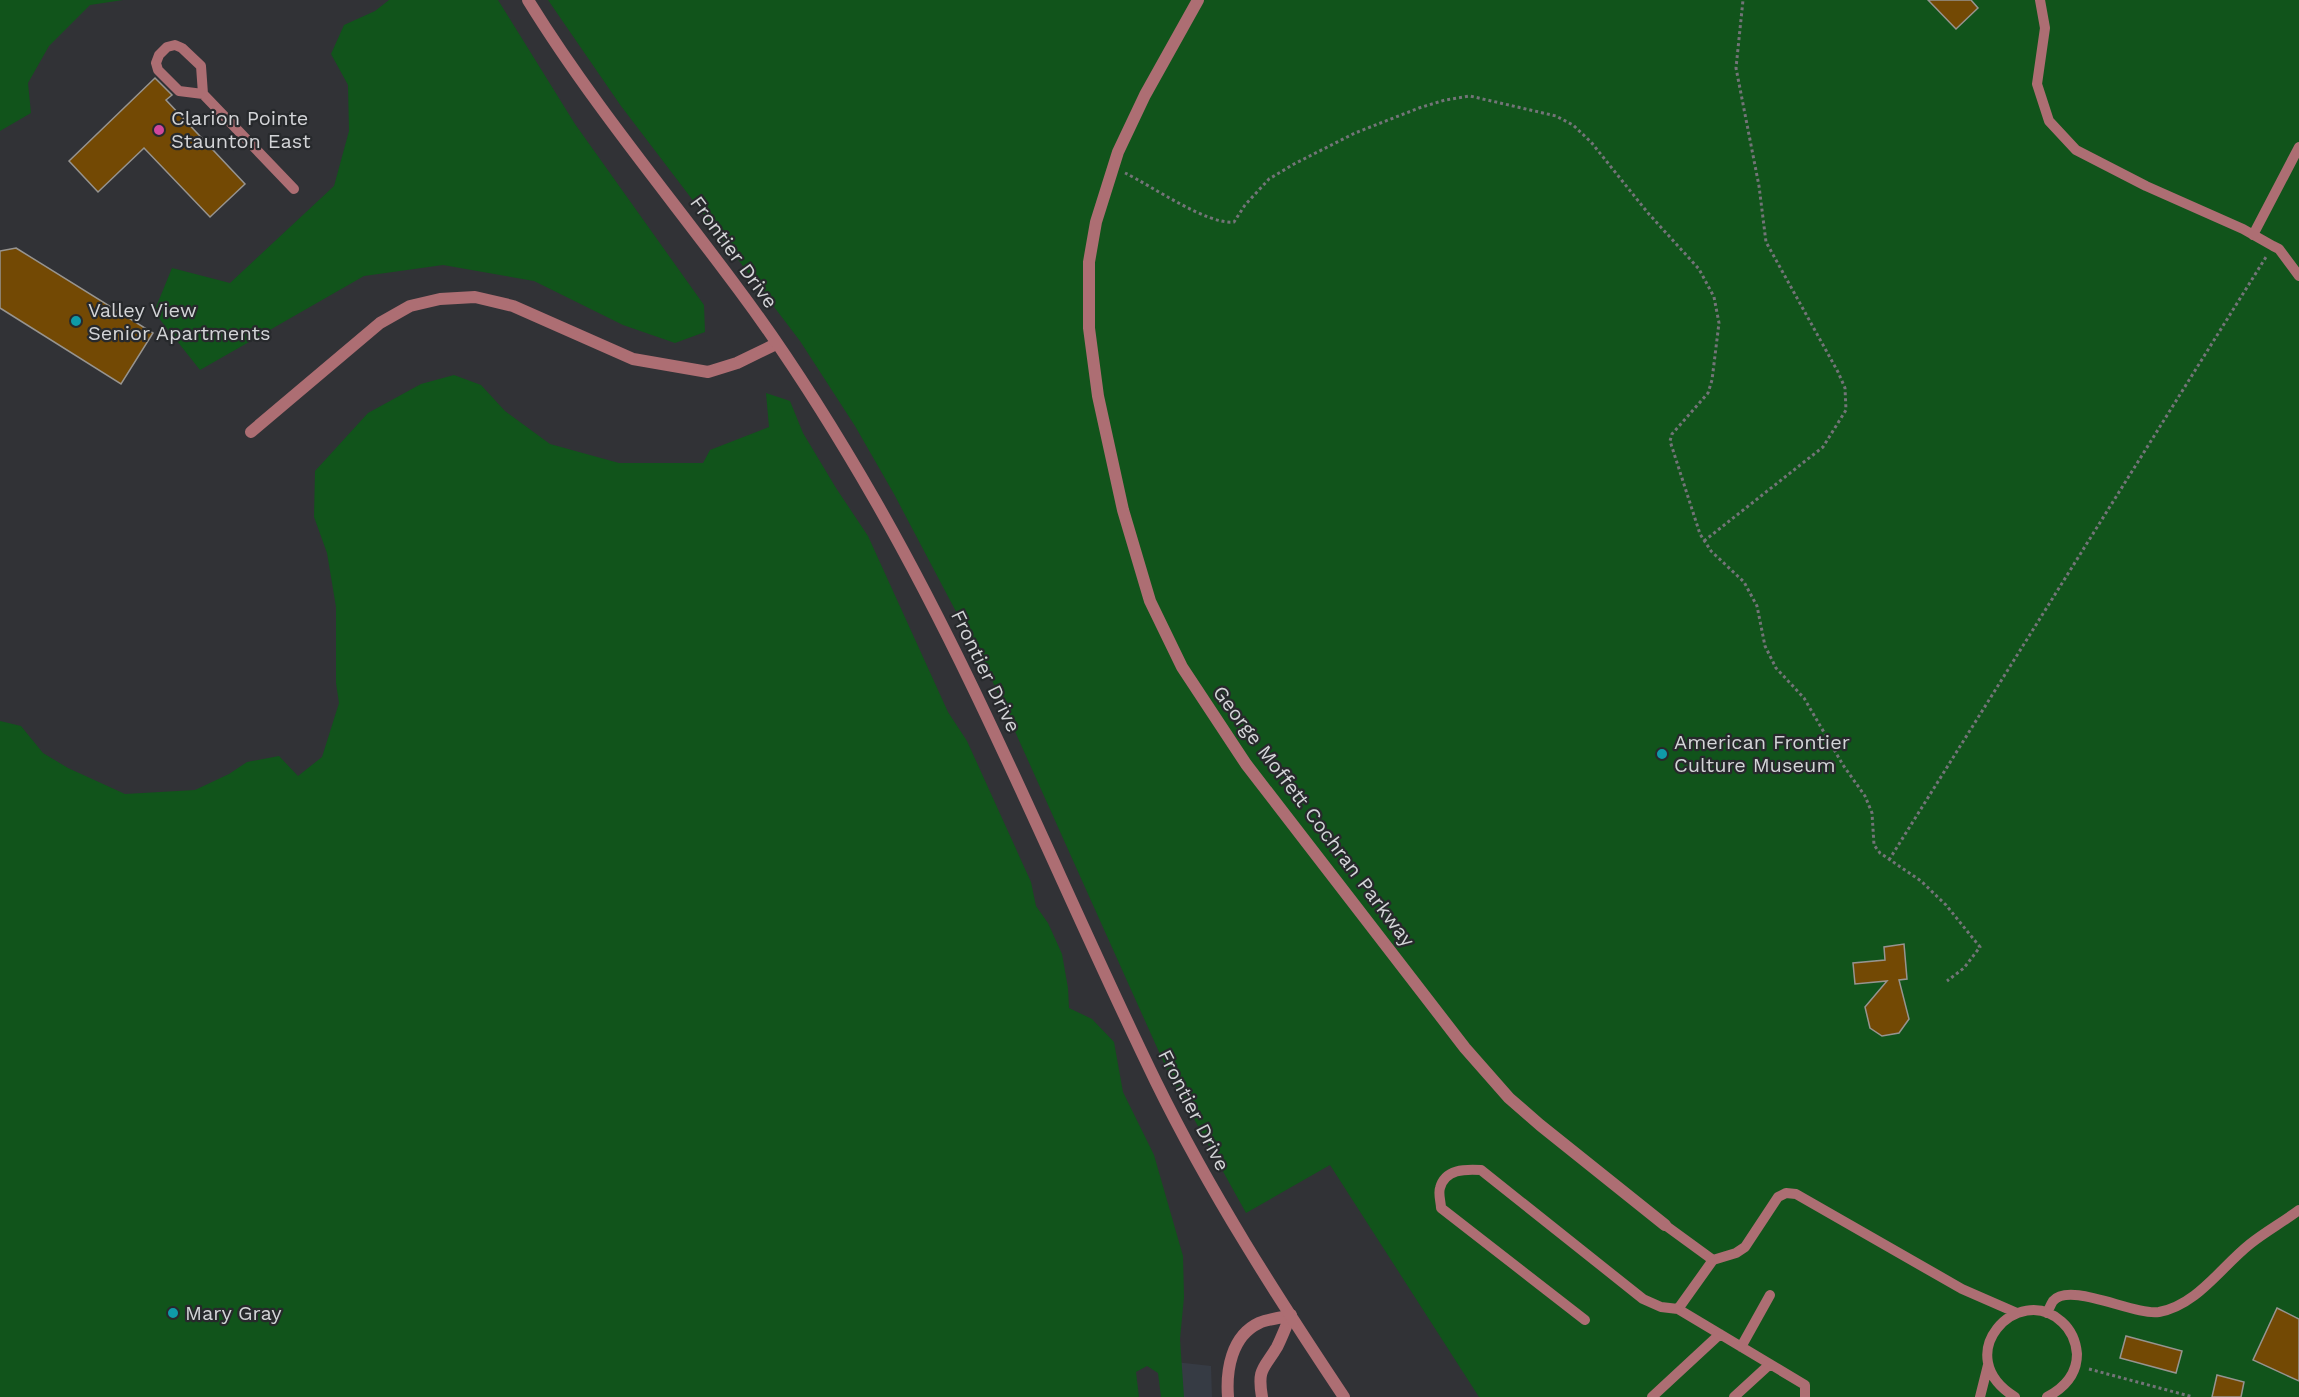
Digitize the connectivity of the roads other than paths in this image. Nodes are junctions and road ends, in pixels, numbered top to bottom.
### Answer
1 (528, 0) edge
2 (1198, 0) edge
3 (2040, 0) edge
4 (203, 94) junction
5 (2299, 147) edge
6 (294, 189) dead end
7 (2253, 235) junction
8 (2299, 276) edge
9 (776, 344) junction
10 (251, 432) dead end
11 (2299, 1210) edge
12 (1665, 1225) joint
13 (1713, 1260) junction
14 (1770, 1295) dead end
15 (1678, 1309) junction
16 (2017, 1313) junction
17 (2047, 1313) junction
18 (1291, 1315) junction
19 (1585, 1320) dead end
20 (1720, 1334) junction
21 (1741, 1347) junction
22 (1770, 1364) junction
23 (1988, 1364) junction
24 (1228, 1397) edge
25 (1262, 1397) edge
26 (1344, 1397) edge
27 (1652, 1397) edge
28 (1734, 1397) edge
29 (1804, 1397) edge
30 (1980, 1397) edge
31 (2015, 1397) edge
32 (2047, 1397) edge

1 - 9 street, Frontier Drive
2 - 12 street, George Moffett Cochran Parkway
3 - 7 lane
4 - 4 lane
4 - 6 lane
5 - 7 lane
7 - 8 lane
9 - 10 street
9 - 18 street, Frontier Drive
11 - 17 lane
12 - 13 lane
13 - 15 lane
13 - 16 lane
14 - 21 lane
15 - 19 lane
15 - 20 lane
16 - 17 lane
16 - 23 lane
17 - 32 lane
18 - 24 street
18 - 25 street
18 - 26 street, Frontier Drive
20 - 21 lane
20 - 27 lane
21 - 22 lane
22 - 28 lane
22 - 29 lane
23 - 30 lane
23 - 31 lane

